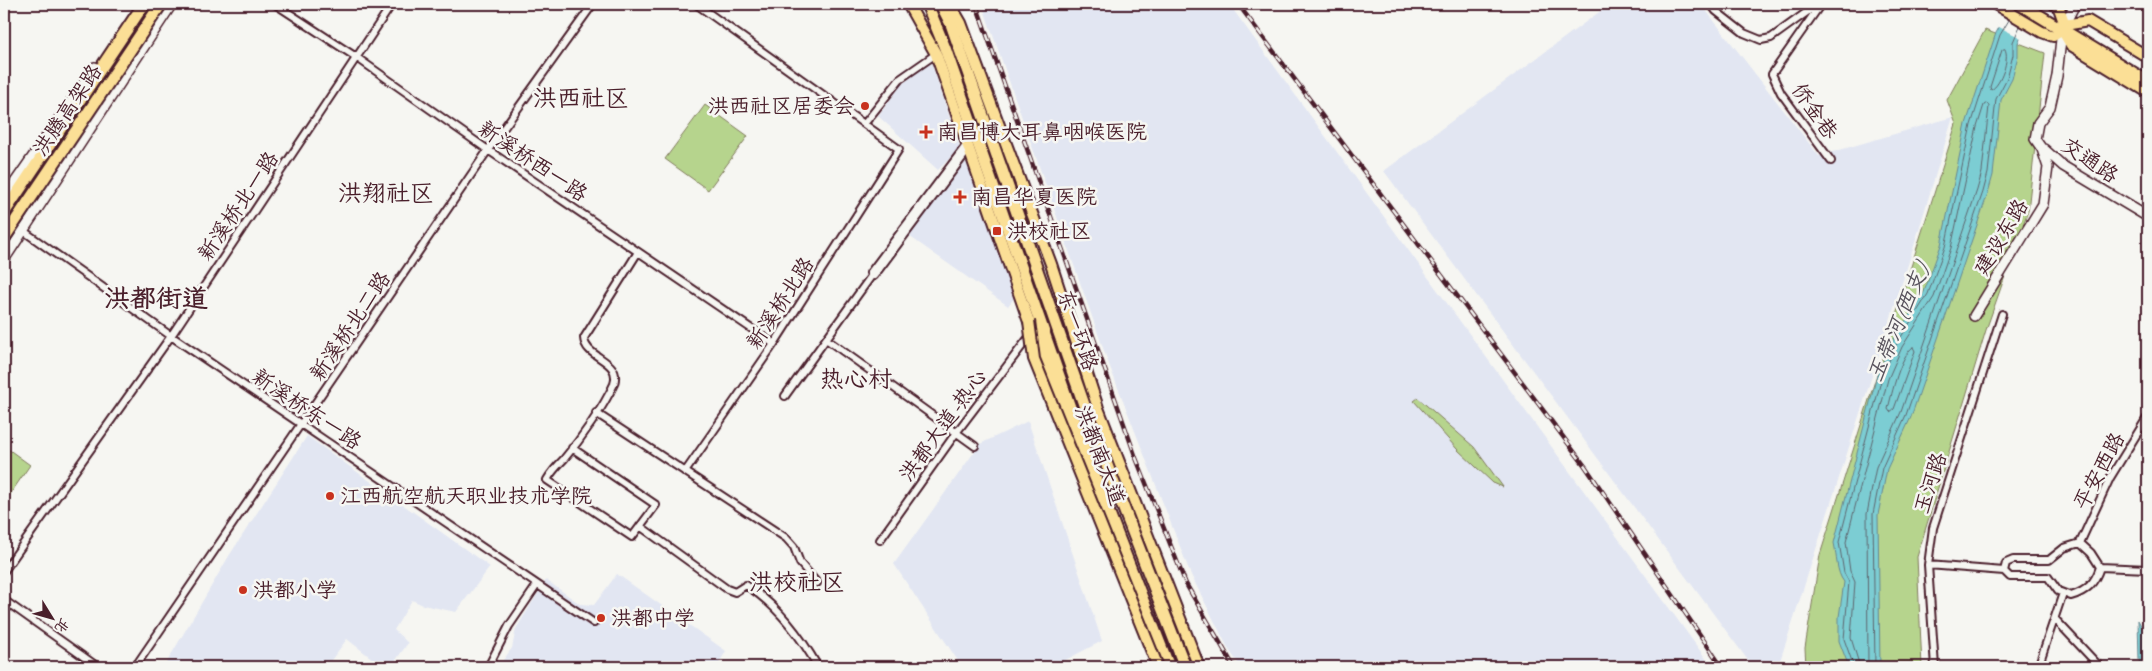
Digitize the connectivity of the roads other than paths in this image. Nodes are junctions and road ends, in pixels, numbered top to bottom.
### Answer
1 (140, 4) edge
2 (144, 4) edge
3 (161, 4) edge
4 (172, 4) edge
5 (274, 4) edge
6 (392, 4) edge
7 (593, 4) edge
8 (696, 4) edge
9 (908, 4) edge
10 (916, 4) edge
11 (927, 4) edge
12 (941, 4) edge
13 (951, 4) edge
14 (1710, 4) edge
15 (1819, 4) edge
16 (1995, 4) edge
17 (2020, 4) edge
18 (2054, 4) edge
19 (2075, 4) edge
20 (2038, 9) edge
21 (2063, 28) junction
22 (934, 50) junction
23 (356, 57) junction
24 (2148, 57) edge
25 (2148, 74) edge
26 (2148, 82) edge
27 (2148, 92) edge
28 (865, 123) junction
29 (968, 146) junction
30 (2040, 146) junction
31 (488, 150) junction
32 (1831, 161) dead end
33 (4, 198) edge
34 (4, 213) edge
35 (4, 217) edge
36 (2148, 217) edge
37 (23, 230) junction
38 (4, 238) edge
39 (638, 252) junction
40 (4, 260) edge
41 (2002, 314) dead end
42 (1974, 316) dead end
43 (1029, 321) junction
44 (1033, 331) junction
45 (171, 336) junction
46 (826, 338) junction
47 (774, 344) junction
48 (785, 396) dead end
49 (596, 413) junction
50 (2148, 416) edge
51 (302, 425) junction
52 (956, 433) junction
53 (975, 446) dead end
54 (572, 448) junction
55 (685, 472) junction
56 (640, 526) junction
57 (880, 540) dead end
58 (2080, 543) junction
59 (1928, 565) junction
60 (2100, 567) junction
61 (2148, 569) edge
62 (4, 571) edge
63 (2004, 571) junction
64 (817, 583) dead end
65 (537, 585) junction
66 (2063, 593) junction
67 (4, 600) edge
68 (2054, 619) junction
69 (594, 623) dead end
70 (98, 667) edge
71 (136, 667) edge
72 (488, 667) edge
73 (818, 667) edge
74 (1158, 667) edge
75 (1164, 667) edge
76 (1169, 667) edge
77 (1185, 667) edge
78 (1199, 667) edge
79 (1935, 667) edge
80 (2038, 667) edge
81 (2100, 667) edge

1 - 33 main road
2 - 34 highway, 洪腾高架路
3 - 38 highway, 洪腾高架路, bridge
4 - 37 main road
5 - 23 street, 新溪桥西一路
6 - 23 street, 新溪桥北一路
7 - 31 street, 新溪桥北二路
8 - 28 street
9 - 22 main road, 洪都南大道
10 - 22 main road
11 - 76 highway, 东一环路
12 - 77 highway, 东一环路
13 - 78 main road, 洪都南大道
14 - 15 street
15 - 32 street, 侨金巷
16 - 21 main road
17 - 20 highway
18 - 21 main road
19 - 21 main road, 建设东路
20 - 21 highway
21 - 24 main road
21 - 25 highway
21 - 26 highway
21 - 27 main road
21 - 30 main road, 建设东路
22 - 28 street
22 - 29 main road, 洪都南大道
23 - 31 street, 新溪桥西一路
23 - 45 street, 新溪桥北一路
28 - 47 street, 新溪桥北路
29 - 43 main road, 洪都南大道
29 - 46 street
30 - 36 main road, 交通路
30 - 42 main road, 建设东路
31 - 39 street, 新溪桥西一路
31 - 51 street, 新溪桥北二路
35 - 37 street, 新溪桥东一路
37 - 40 main road
37 - 45 street, 新溪桥东一路
39 - 47 street, 新溪桥西一路
39 - 49 street
41 - 59 street, 玉河路
43 - 44 main road, 洪都南大道
43 - 74 main road, bridge
44 - 52 street, 洪都大道-热心
44 - 75 main road, 洪都南大道
45 - 51 street, 新溪桥东一路
45 - 62 street, 新溪桥北一路
46 - 48 street
46 - 52 street
47 - 55 street, 新溪桥北路
49 - 54 street
49 - 55 street
50 - 58 street, 平安西路
51 - 65 street, 新溪桥东一路
51 - 71 street, 新溪桥北二路
52 - 53 street
52 - 57 street, 洪都大道-热心
54 - 56 street
54 - 56 street
55 - 64 street
56 - 73 street
58 - 60 street
58 - 63 street
59 - 63 street
59 - 79 street, 玉河路
60 - 61 street
60 - 66 street
63 - 66 street
65 - 69 street, 新溪桥东一路
65 - 72 street
66 - 68 street
67 - 70 street
68 - 80 street
68 - 81 street

